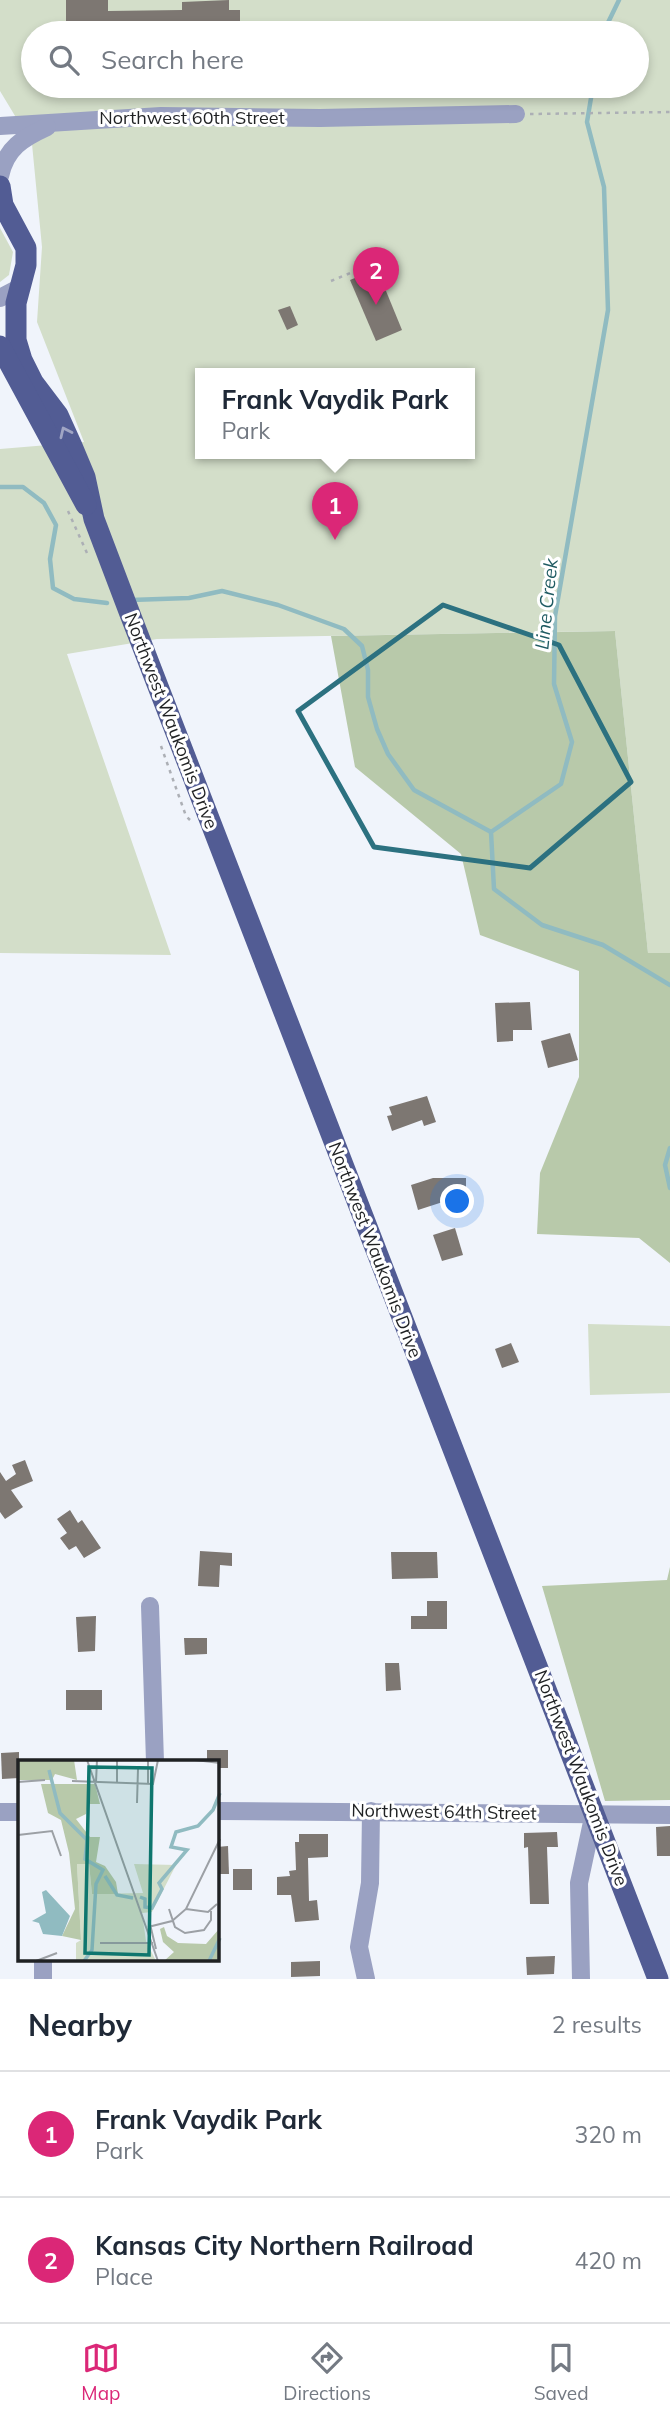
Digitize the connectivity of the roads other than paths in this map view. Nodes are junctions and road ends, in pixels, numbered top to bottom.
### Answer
1 (516, 114) road end
2 (63, 120) junction
3 (0, 126) edge
4 (0, 176) edge
5 (0, 186) edge
6 (9, 293) edge
7 (0, 346) edge
8 (94, 519) junction
9 (150, 1606) dead end
10 (155, 1760) edge
11 (219, 1811) edge
12 (371, 1811) junction
13 (0, 1812) edge
14 (18, 1812) edge
15 (594, 1813) junction
16 (670, 1815) edge
17 (366, 1979) edge
18 (581, 1979) edge
19 (659, 1979) edge

1 - 2 street, Northwest 60th Street
2 - 3 street, Northwest 60th Street
2 - 4 street, Northwest 60th Street
5 - 6 main road, Northwest Waukomis Drive
8 -> 6 main road, Northwest Waukomis Drive
7 - 8 main road, Northwest Waukomis Drive
8 - 15 main road, Northwest Waukomis Drive
9 - 10 street
11 - 12 street, Northwest 64th Street
12 - 15 street, Northwest 64th Street
12 - 17 street
13 - 14 street
15 - 16 street, Northwest 64th Street
15 - 18 street
15 - 19 main road, Northwest Waukomis Drive

